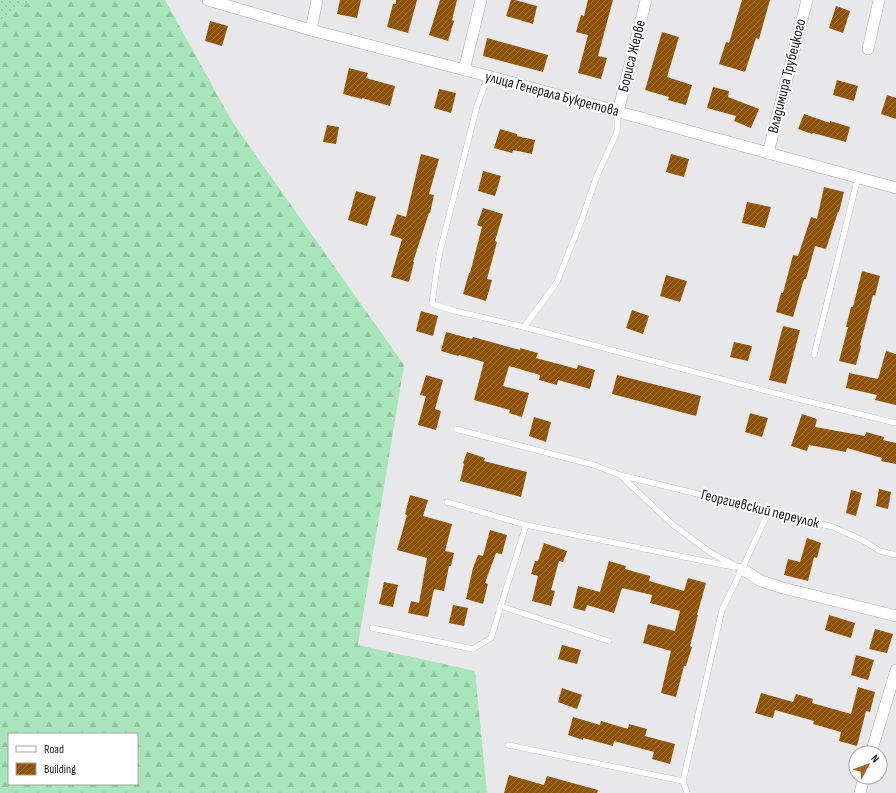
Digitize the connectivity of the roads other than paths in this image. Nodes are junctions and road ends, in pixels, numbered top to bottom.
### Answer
1 (208, 0) edge
2 (318, 0) edge
3 (481, 0) edge
4 (646, 0) edge
5 (807, 0) edge
6 (880, 0) edge
7 (311, 30) junction
8 (868, 48) dead end
9 (464, 70) junction
10 (488, 76) junction
11 (618, 112) junction
12 (768, 153) junction
13 (858, 177) junction
14 (896, 188) edge
15 (524, 326) junction
16 (814, 355) dead end
17 (896, 424) edge
18 (456, 429) dead end
19 (620, 474) junction
20 (447, 502) dead end
21 (769, 511) junction
22 (526, 525) junction
23 (896, 555) edge
24 (742, 569) junction
25 (500, 606) junction
26 (896, 616) edge
27 (372, 628) dead end
28 (609, 641) dead end
29 (896, 670) edge
30 (508, 745) dead end
31 (873, 745) edge
32 (683, 781) junction
33 (687, 793) edge

1 - 7 street, улица Генерала Букретова
2 - 7 street
3 - 9 street
4 - 11 street, Бориса Жерве
5 - 12 street, Владимира Трубецкого
6 - 8 street
7 - 9 street, улица Генерала Букретова
9 - 10 street, улица Генерала Букретова
10 - 11 street, улица Генерала Букретова
10 - 15 lane
11 - 12 street, улица Генерала Букретова
11 - 15 lane
12 - 13 street, улица Генерала Букретова
13 - 14 street, улица Генерала Букретова
13 - 16 lane
15 - 17 lane
18 - 19 lane, Георгиевский переулок
19 - 21 lane, Георгиевский переулок
19 - 24 lane
20 - 22 lane
21 - 23 lane, Георгиевский переулок
21 - 24 lane
22 - 24 lane
22 - 25 lane
24 - 26 street
24 - 32 lane
25 - 27 lane
25 - 28 lane
29 - 31 street
30 - 32 lane
32 - 33 lane

